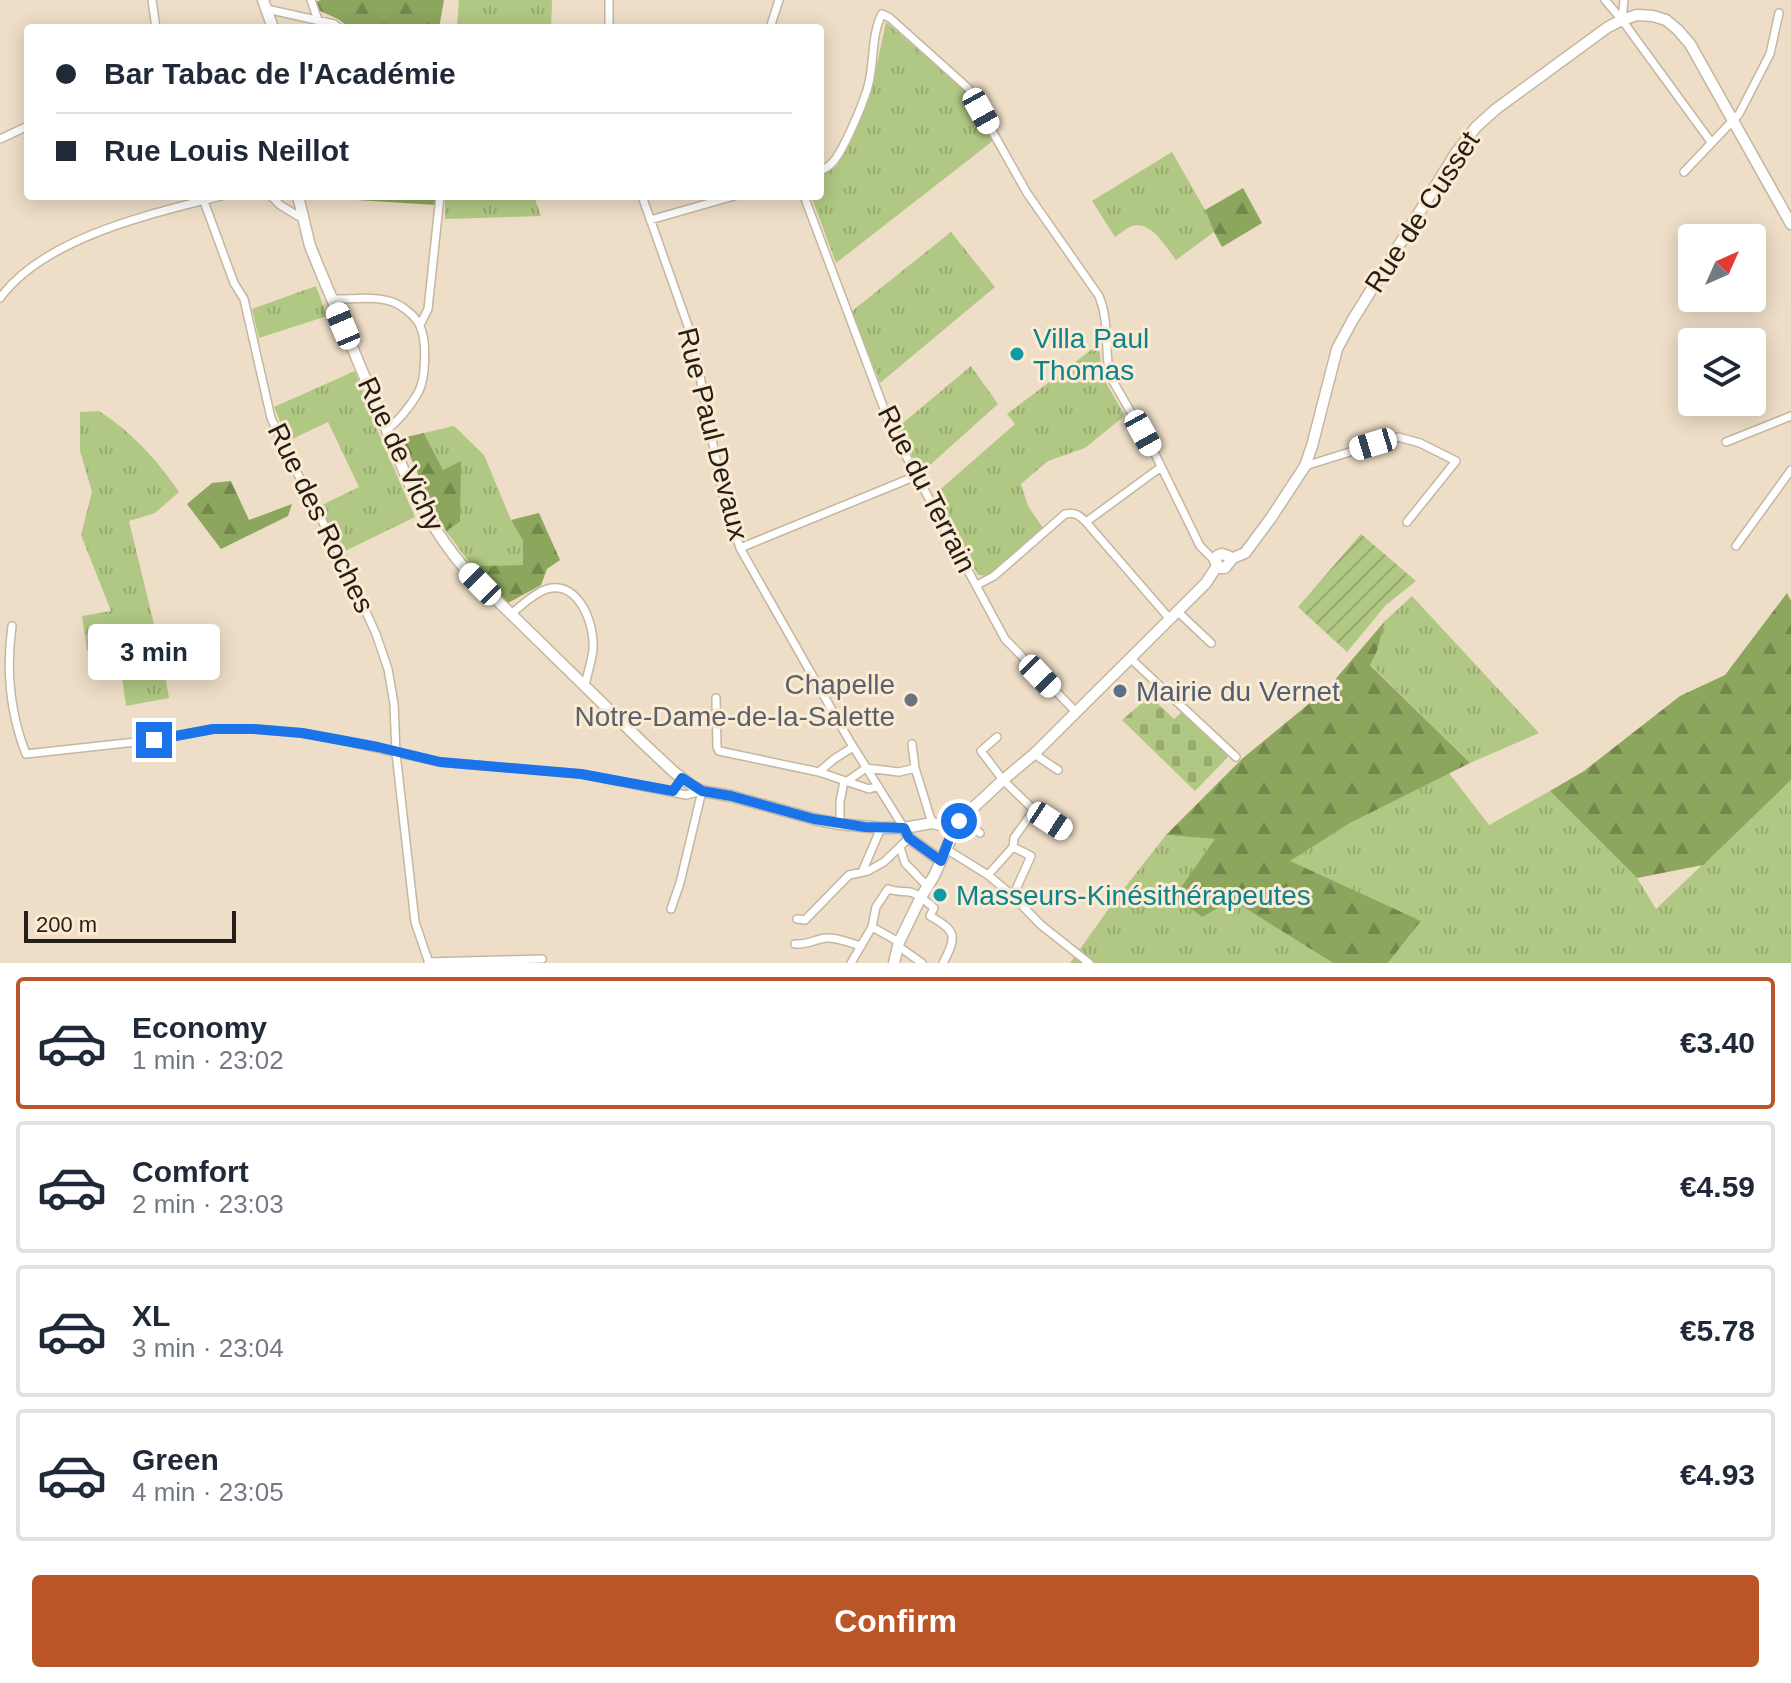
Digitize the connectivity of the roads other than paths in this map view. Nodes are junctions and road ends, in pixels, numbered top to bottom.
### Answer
1 (152, 0) edge
2 (311, 0) edge
3 (609, 0) edge
4 (779, 0) edge
5 (1605, 0) edge
6 (1624, 0) edge
7 (265, 6) edge
8 (1779, 13) dead end
9 (318, 20) junction
10 (1622, 20) junction
11 (155, 24) edge
12 (334, 24) edge
13 (609, 24) edge
14 (771, 24) edge
15 (1733, 120) junction
16 (24, 128) edge
17 (0, 139) edge
18 (1711, 142) junction
19 (824, 169) edge
20 (1684, 172) dead end
21 (196, 200) edge
22 (204, 200) edge
23 (275, 200) edge
24 (299, 200) edge
25 (440, 200) edge
26 (643, 200) edge
27 (720, 200) edge
28 (806, 200) edge
29 (1786, 208) edge
30 (302, 216) junction
31 (650, 220) junction
32 (1791, 224) edge
33 (0, 298) edge
34 (332, 299) junction
35 (420, 325) junction
36 (1791, 416) edge
37 (386, 430) junction
38 (1726, 442) dead end
39 (1305, 466) junction
40 (1161, 467) junction
41 (1791, 470) edge
42 (916, 476) junction
43 (1086, 522) junction
44 (1407, 522) dead end
45 (1736, 546) dead end
46 (740, 548) junction
47 (1222, 561) junction
48 (977, 585) junction
49 (511, 614) junction
50 (1173, 615) junction
51 (12, 626) dead end
52 (1211, 643) dead end
53 (1130, 658) junction
54 (584, 686) junction
55 (716, 698) dead end
56 (1076, 712) junction
57 (997, 737) dead end
58 (912, 744) dead end
59 (853, 747) junction
60 (396, 753) junction
61 (1034, 754) junction
62 (1236, 757) dead end
63 (866, 768) junction
64 (915, 768) junction
65 (1058, 770) dead end
66 (819, 772) junction
67 (682, 778) junction
68 (1003, 780) junction
69 (845, 782) junction
70 (878, 786) junction
71 (673, 791) junction
72 (702, 791) junction
73 (1034, 810) junction
74 (932, 823) junction
75 (840, 824) junction
76 (955, 826) junction
77 (881, 828) junction
78 (1067, 832) dead end
79 (906, 833) junction
80 (980, 833) dead end
81 (900, 847) junction
82 (1013, 847) junction
83 (946, 849) junction
84 (941, 861) junction
85 (862, 872) junction
86 (988, 875) junction
87 (927, 886) junction
88 (1013, 896) junction
89 (921, 897) junction
90 (671, 909) dead end
91 (797, 919) dead end
92 (872, 927) junction
93 (795, 944) dead end
94 (899, 944) junction
95 (861, 946) junction
96 (542, 959) dead end
97 (428, 962) edge
98 (851, 963) edge
99 (894, 963) edge
100 (922, 963) edge
101 (943, 963) edge
102 (1089, 963) edge

1 - 11 street
2 - 9 street
3 - 13 street
4 - 14 street
5 - 10 street
6 - 10 street
7 - 9 street
8 - 15 street
9 - 12 street
10 - 15 street
10 - 18 street
10 - 39 street, Rue de Cusset
15 - 18 street
15 - 29 street
16 - 17 street
18 - 20 street
19 - 40 street
21 - 33 street
22 - 60 street, Rue des Roches
23 - 30 street
24 - 30 street, Rue de Vichy
25 - 35 street
26 - 31 street, Rue Paul Devaux
27 - 31 street
28 - 42 street, Rue du Terrain
29 - 32 street
30 - 34 street, Rue de Vichy
31 - 46 street, Rue Paul Devaux
34 - 35 street
34 - 37 street, Rue de Vichy
35 - 37 street
36 - 38 street
37 - 49 street, Rue de Vichy
39 - 44 street
39 - 47 street, Rue de Cusset
40 - 43 street
40 - 47 street
41 - 45 street
42 - 46 street
42 - 48 street, Rue du Terrain
43 - 48 street
43 - 50 street
46 - 59 street, Rue Paul Devaux
47 - 50 street, Rue de Cusset
48 - 56 street, Rue du Terrain
49 - 54 street, Rue de Vichy
49 - 54 street
50 - 52 street
50 - 53 street, Rue de Cusset
51 - 60 street
53 - 56 street, Rue de Cusset
53 - 62 street
54 - 67 street, Rue de Vichy
55 - 66 street
56 - 61 street, Rue de Cusset
57 - 68 street
58 - 64 street
59 - 63 street, Rue Paul Devaux
59 - 66 street
60 - 71 street
60 - 97 street, Rue des Roches
61 - 65 street
61 - 68 street, Rue de Cusset
63 - 64 street
63 - 69 street
63 - 70 street, Rue Paul Devaux
64 - 74 street
66 - 69 street
67 - 71 street
67 - 72 street, Rue de Vichy
68 - 73 street
68 - 76 street, Rue de Cusset
69 - 70 street
69 - 75 street
70 - 79 street, Rue Paul Devaux
71 - 72 street
72 - 75 street, Rue de Vichy
72 - 90 street
73 - 78 street
73 - 82 street
74 - 76 street
74 - 79 street, Rue de Vichy
75 - 77 street, Rue de Vichy
76 - 80 street
76 - 83 street
77 - 79 street, Rue de Vichy
77 - 85 street
79 - 81 street
79 - 84 street
81 - 85 street
81 - 87 street
82 - 86 street
82 - 88 street
83 - 84 street
83 - 86 street
84 - 87 street
85 - 91 street
86 - 88 street
87 - 89 street
88 - 102 street
89 - 92 street
89 - 94 street
89 - 101 street
92 - 94 street
92 - 95 street
93 - 95 street
94 - 99 street
94 - 100 street
95 - 98 street
96 - 97 street

